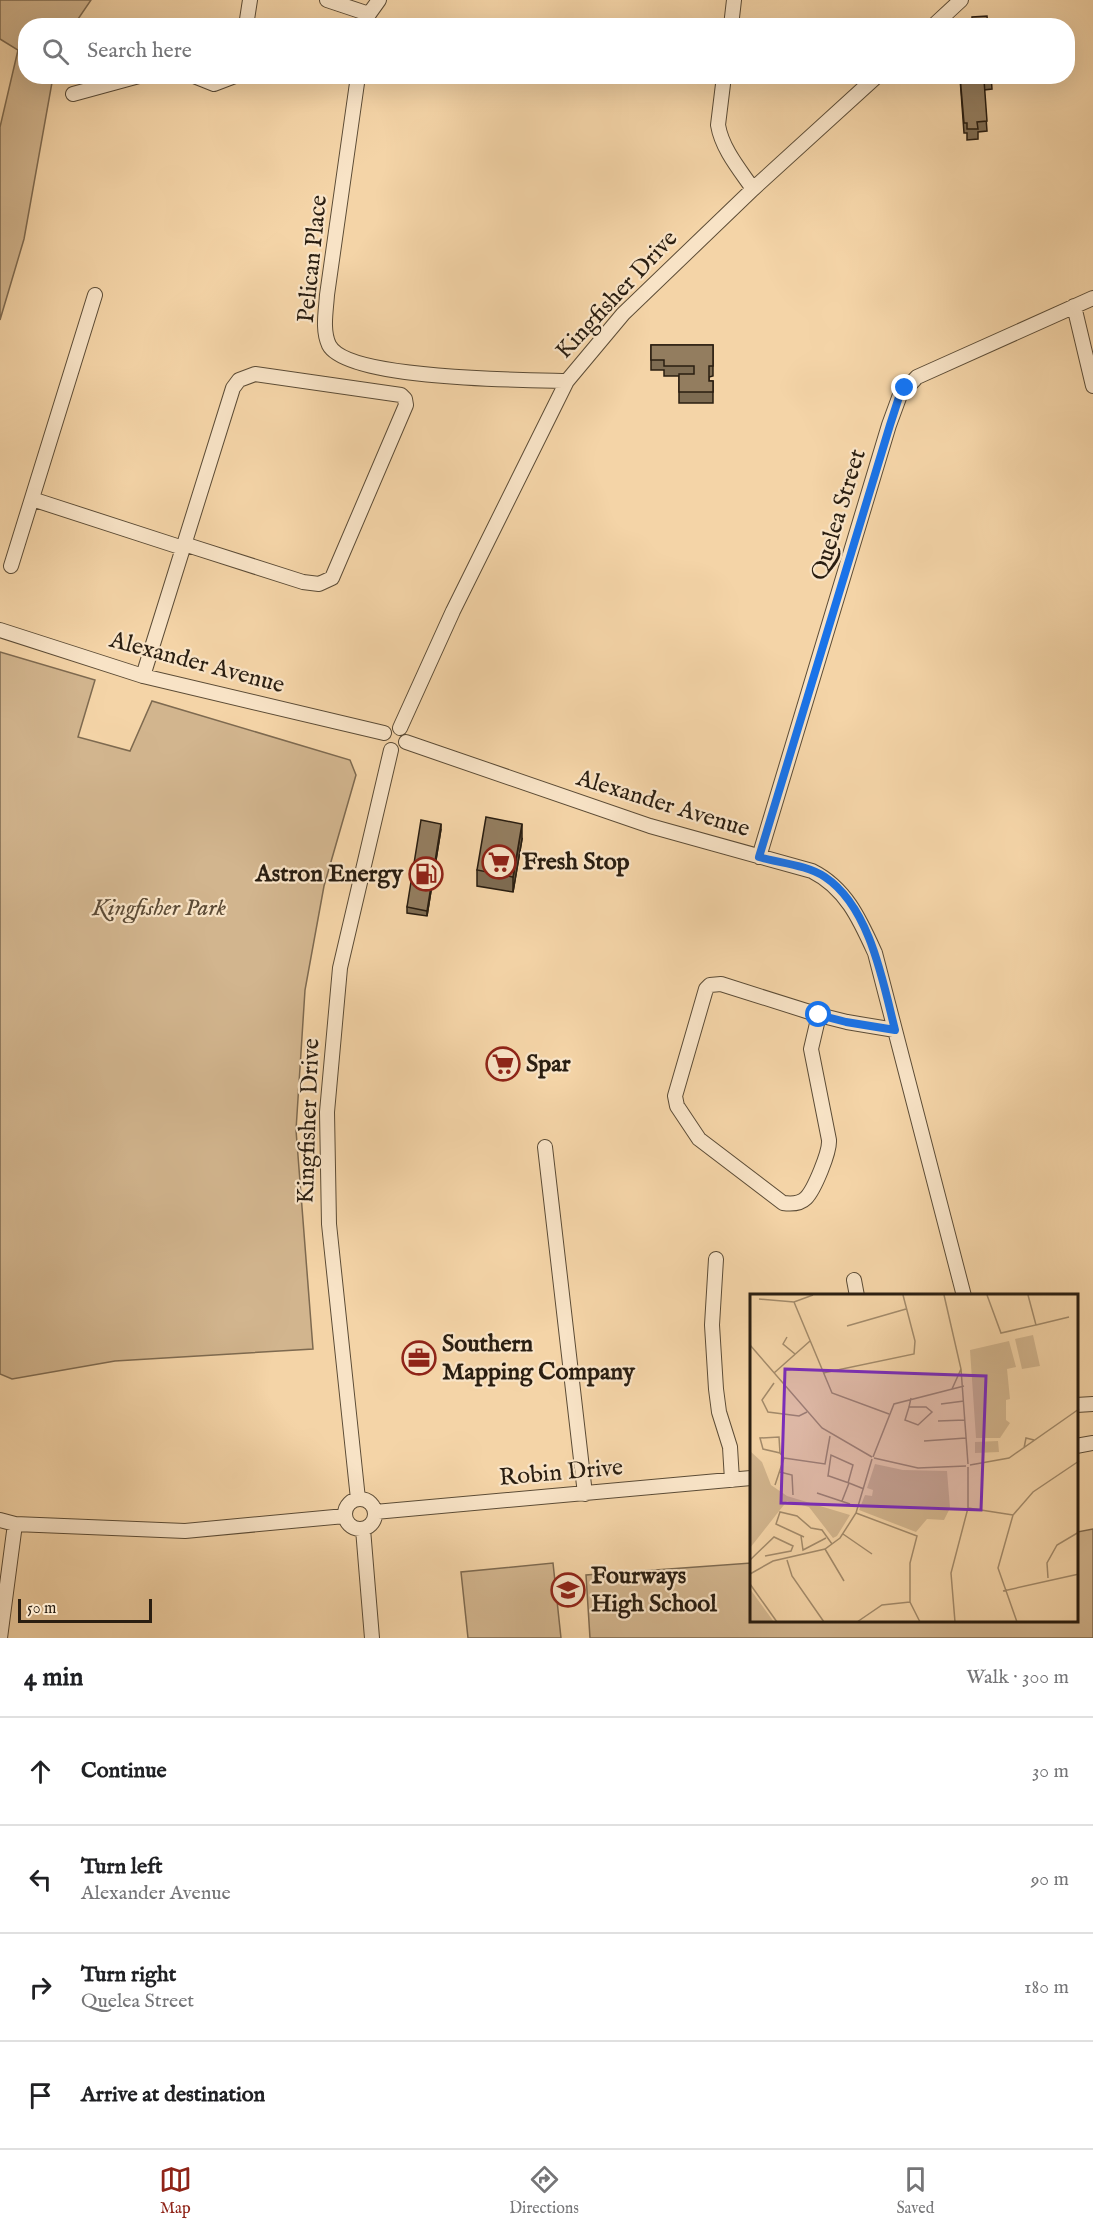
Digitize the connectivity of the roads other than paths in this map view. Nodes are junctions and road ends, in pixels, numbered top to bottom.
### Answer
1 (249, 0) edge
2 (327, 0) edge
3 (379, 0) edge
4 (734, 0) edge
5 (961, 0) edge
6 (247, 18) edge
7 (363, 18) edge
8 (368, 18) edge
9 (732, 18) edge
10 (942, 18) edge
11 (110, 84) edge
12 (357, 84) edge
13 (723, 84) edge
14 (868, 84) edge
15 (73, 94) dead end
16 (753, 189) junction
17 (95, 296) dead end
18 (1093, 298) edge
19 (1074, 306) junction
20 (567, 381) junction
21 (1093, 386) edge
22 (32, 500) junction
23 (183, 546) junction
24 (11, 566) dead end
25 (0, 630) edge
26 (143, 676) junction
27 (400, 728) junction
28 (384, 733) junction
29 (406, 742) junction
30 (391, 750) junction
31 (759, 857) junction
32 (819, 1015) junction
33 (895, 1030) junction
34 (545, 1147) dead end
35 (716, 1259) dead end
36 (854, 1280) dead end
37 (857, 1294) edge
38 (963, 1294) edge
39 (1093, 1404) edge
40 (1078, 1406) edge
41 (1093, 1443) edge
42 (1078, 1446) edge
43 (750, 1478) edge
44 (732, 1480) junction
45 (585, 1494) junction
46 (358, 1498) junction
47 (375, 1512) junction
48 (345, 1516) junction
49 (0, 1520) edge
50 (15, 1524) junction
51 (363, 1529) junction
52 (0, 1638) edge
53 (372, 1638) edge

1 - 6 street
2 - 7 street
3 - 8 street
4 - 9 street
5 - 10 street
11 - 15 street
12 - 20 street, Pelican Place
13 - 16 street
14 - 16 street, Kingfisher Drive
16 - 20 street, Kingfisher Drive
17 - 22 street
18 - 19 street, Quelea Street
19 - 21 street
19 - 31 street, Quelea Street
20 - 27 street, Kingfisher Drive
22 - 23 street
22 - 24 street
23 - 23 street
23 - 26 street
25 - 26 street, Alexander Avenue
26 - 28 street, Alexander Avenue
27 - 28 street
27 - 29 street
28 - 30 street
29 - 30 street
29 - 31 street, Alexander Avenue
30 - 46 street, Kingfisher Drive
31 - 33 street, Alexander Avenue
32 - 32 street
32 - 33 street
33 - 38 street, Alexander Avenue
34 - 45 street
35 - 44 street
36 - 37 street
39 - 40 street
41 - 42 street
43 - 44 street, Robin Drive
44 - 45 street, Robin Drive
45 - 47 street, Robin Drive
46 - 47 street
46 - 48 street
47 - 51 street
48 - 50 street
48 - 51 street
49 - 50 street
50 - 52 street
51 - 53 street

